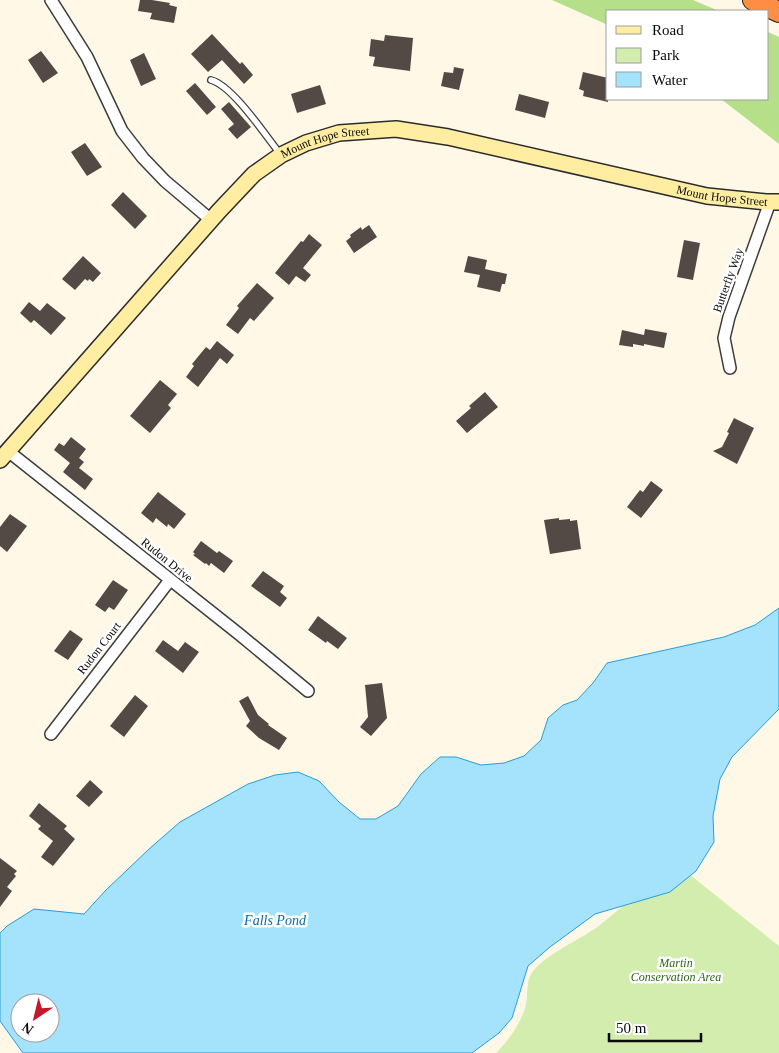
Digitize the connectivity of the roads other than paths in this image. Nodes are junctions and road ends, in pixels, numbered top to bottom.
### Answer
1 (50, 0) edge
2 (753, 0) edge
3 (779, 12) edge
4 (210, 80) dead end
5 (280, 154) junction
6 (775, 202) edge
7 (211, 220) junction
8 (730, 368) dead end
9 (4, 456) edge
10 (170, 580) junction
11 (308, 691) dead end
12 (51, 734) dead end

1 - 7 street
2 - 3 highway
4 - 5 lane
5 - 6 street, Mount Hope Street
5 - 7 street, Mount Hope Street
6 - 8 street, Butterfly Way
7 - 9 street, Mount Hope Street
9 - 10 street, Rudon Drive
10 - 11 street, Rudon Drive
10 - 12 street, Rudon Court

